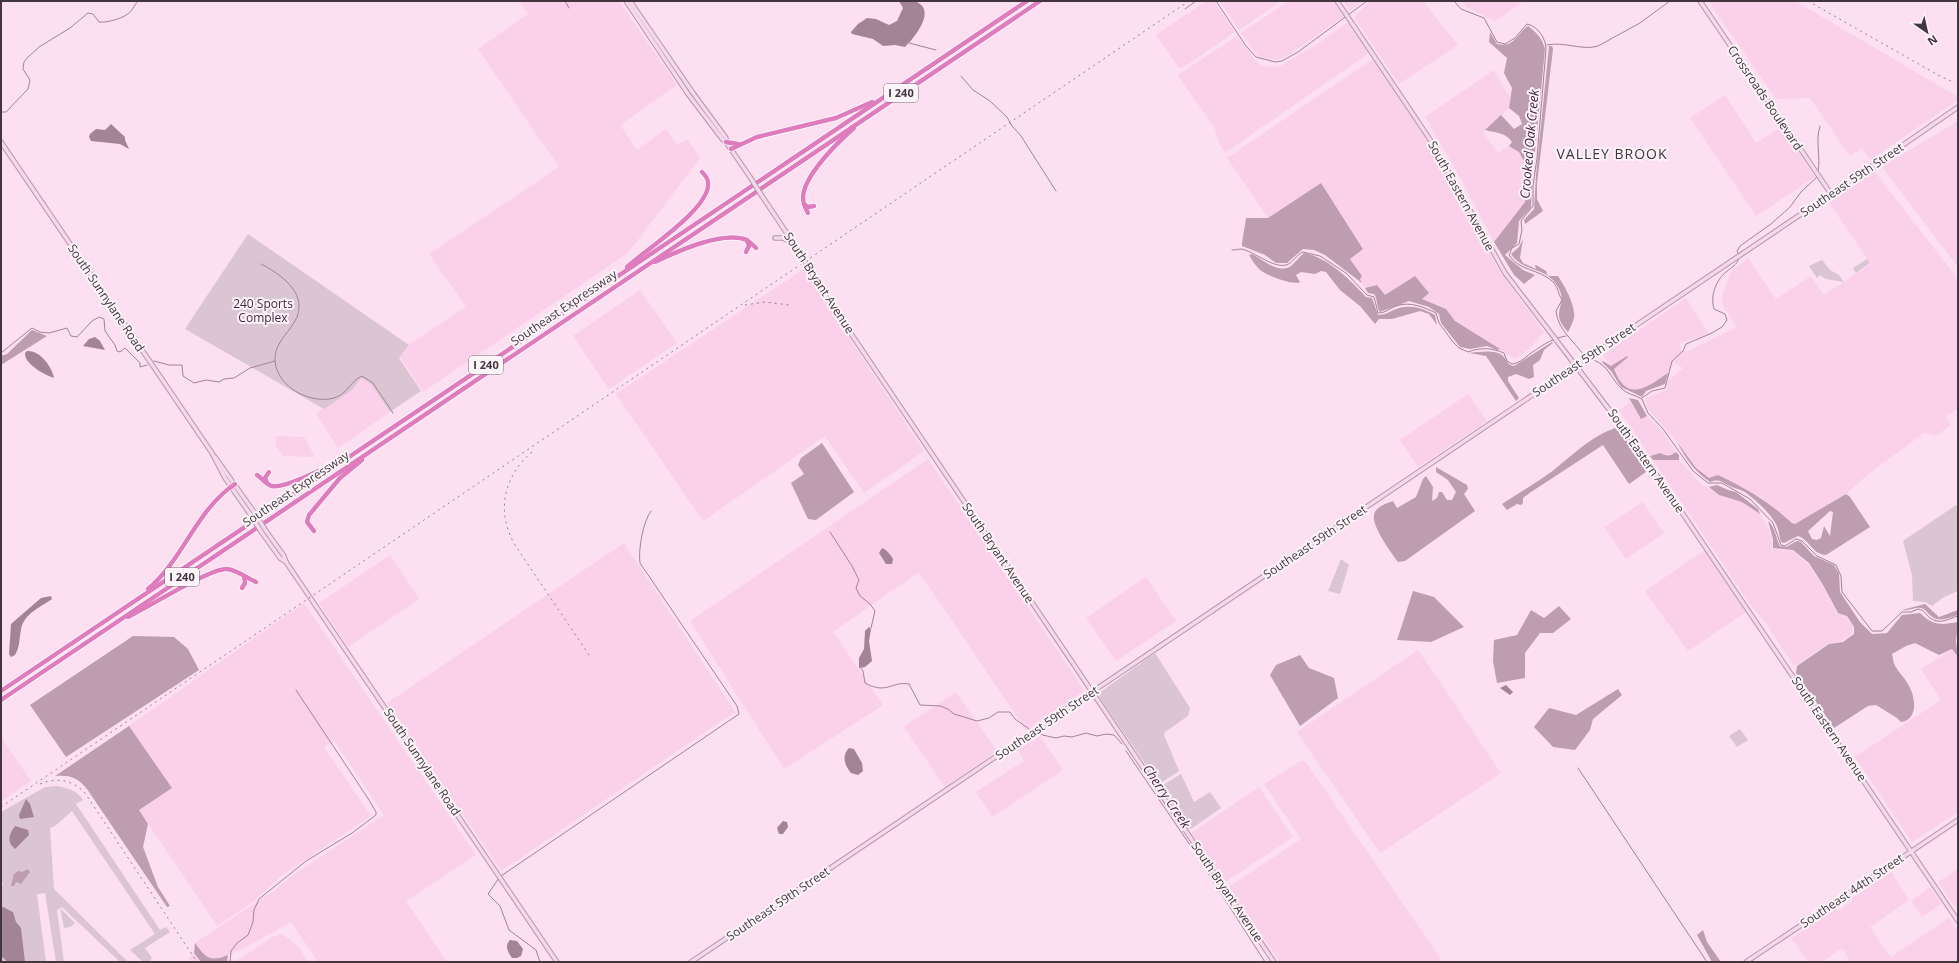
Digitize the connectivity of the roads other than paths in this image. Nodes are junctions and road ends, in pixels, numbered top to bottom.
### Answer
1 (626, 1) edge
2 (630, 1) edge
3 (1027, 1) edge
4 (1040, 1) edge
5 (1337, 1) edge
6 (1700, 1) edge
7 (888, 94) junction
8 (1958, 107) edge
9 (877, 110) junction
10 (1958, 110) edge
11 (1939, 121) junction
12 (1, 142) edge
13 (726, 142) junction
14 (742, 143) junction
15 (731, 150) junction
16 (702, 172) dead end
17 (1831, 194) junction
18 (804, 204) junction
19 (814, 206) dead end
20 (808, 213) dead end
21 (775, 238) dead end
22 (747, 240) junction
23 (794, 244) junction
24 (756, 248) dead end
25 (746, 252) dead end
26 (639, 270) junction
27 (614, 278) junction
28 (1576, 365) junction
29 (394, 435) junction
30 (358, 451) junction
31 (269, 472) dead end
32 (257, 475) dead end
33 (268, 484) junction
34 (233, 485) junction
35 (314, 531) dead end
36 (244, 576) junction
37 (256, 582) dead end
38 (242, 588) dead end
39 (127, 607) junction
40 (112, 625) junction
41 (1, 691) edge
42 (1092, 693) junction
43 (1, 700) edge
44 (1958, 820) edge
45 (1911, 851) junction
46 (1958, 921) edge
47 (557, 962) edge
48 (691, 962) edge
49 (1274, 962) edge
50 (1746, 962) edge

1 - 13 main road, South Bryant Avenue
2 - 13 main road, South Bryant Avenue
3 - 7 highway, Southeast Expressway / I 240
4 - 9 highway, Southeast Expressway / I 240
5 - 28 main road, South Eastern Avenue
6 - 17 main road, Crossroads Boulevard
7 - 14 highway
7 - 27 highway, Southeast Expressway / I 240
8 - 11 main road, Southeast 59th Street
9 - 18 highway
9 - 26 highway, Southeast Expressway / I 240
10 - 11 main road, Southeast 59th Street
11 - 17 main road, Southeast 59th Street
12 - 34 main road, South Sunnylane Road
13 - 14 highway
13 - 15 main road, South Bryant Avenue
14 - 15 highway
15 - 23 main road, South Bryant Avenue, bridge
16 - 27 highway
17 - 28 main road, Southeast 59th Street
18 - 19 highway
18 - 20 highway
21 - 23 main road
22 - 24 highway
22 - 25 highway
22 - 26 highway
23 - 42 main road, South Bryant Avenue
26 - 29 highway, Southeast Expressway / I 240
27 - 30 highway, Southeast Expressway / I 240
28 - 42 main road, Southeast 59th Street
28 - 45 main road, South Eastern Avenue
29 - 35 highway
29 - 40 highway, Southeast Expressway / I 240
30 - 33 highway
30 - 39 highway, Southeast Expressway / I 240
31 - 33 highway
32 - 33 highway
34 - 39 highway
34 - 47 main road, South Sunnylane Road, bridge
36 - 37 highway
36 - 38 highway
36 - 40 highway
39 - 41 highway, Southeast Expressway / I 240
40 - 43 highway, Southeast Expressway / I 240
42 - 48 main road, Southeast 59th Street
42 - 49 main road, South Bryant Avenue
44 - 45 main road, Southeast 44th Street
45 - 46 main road, South Eastern Avenue
45 - 50 main road, Southeast 44th Street

